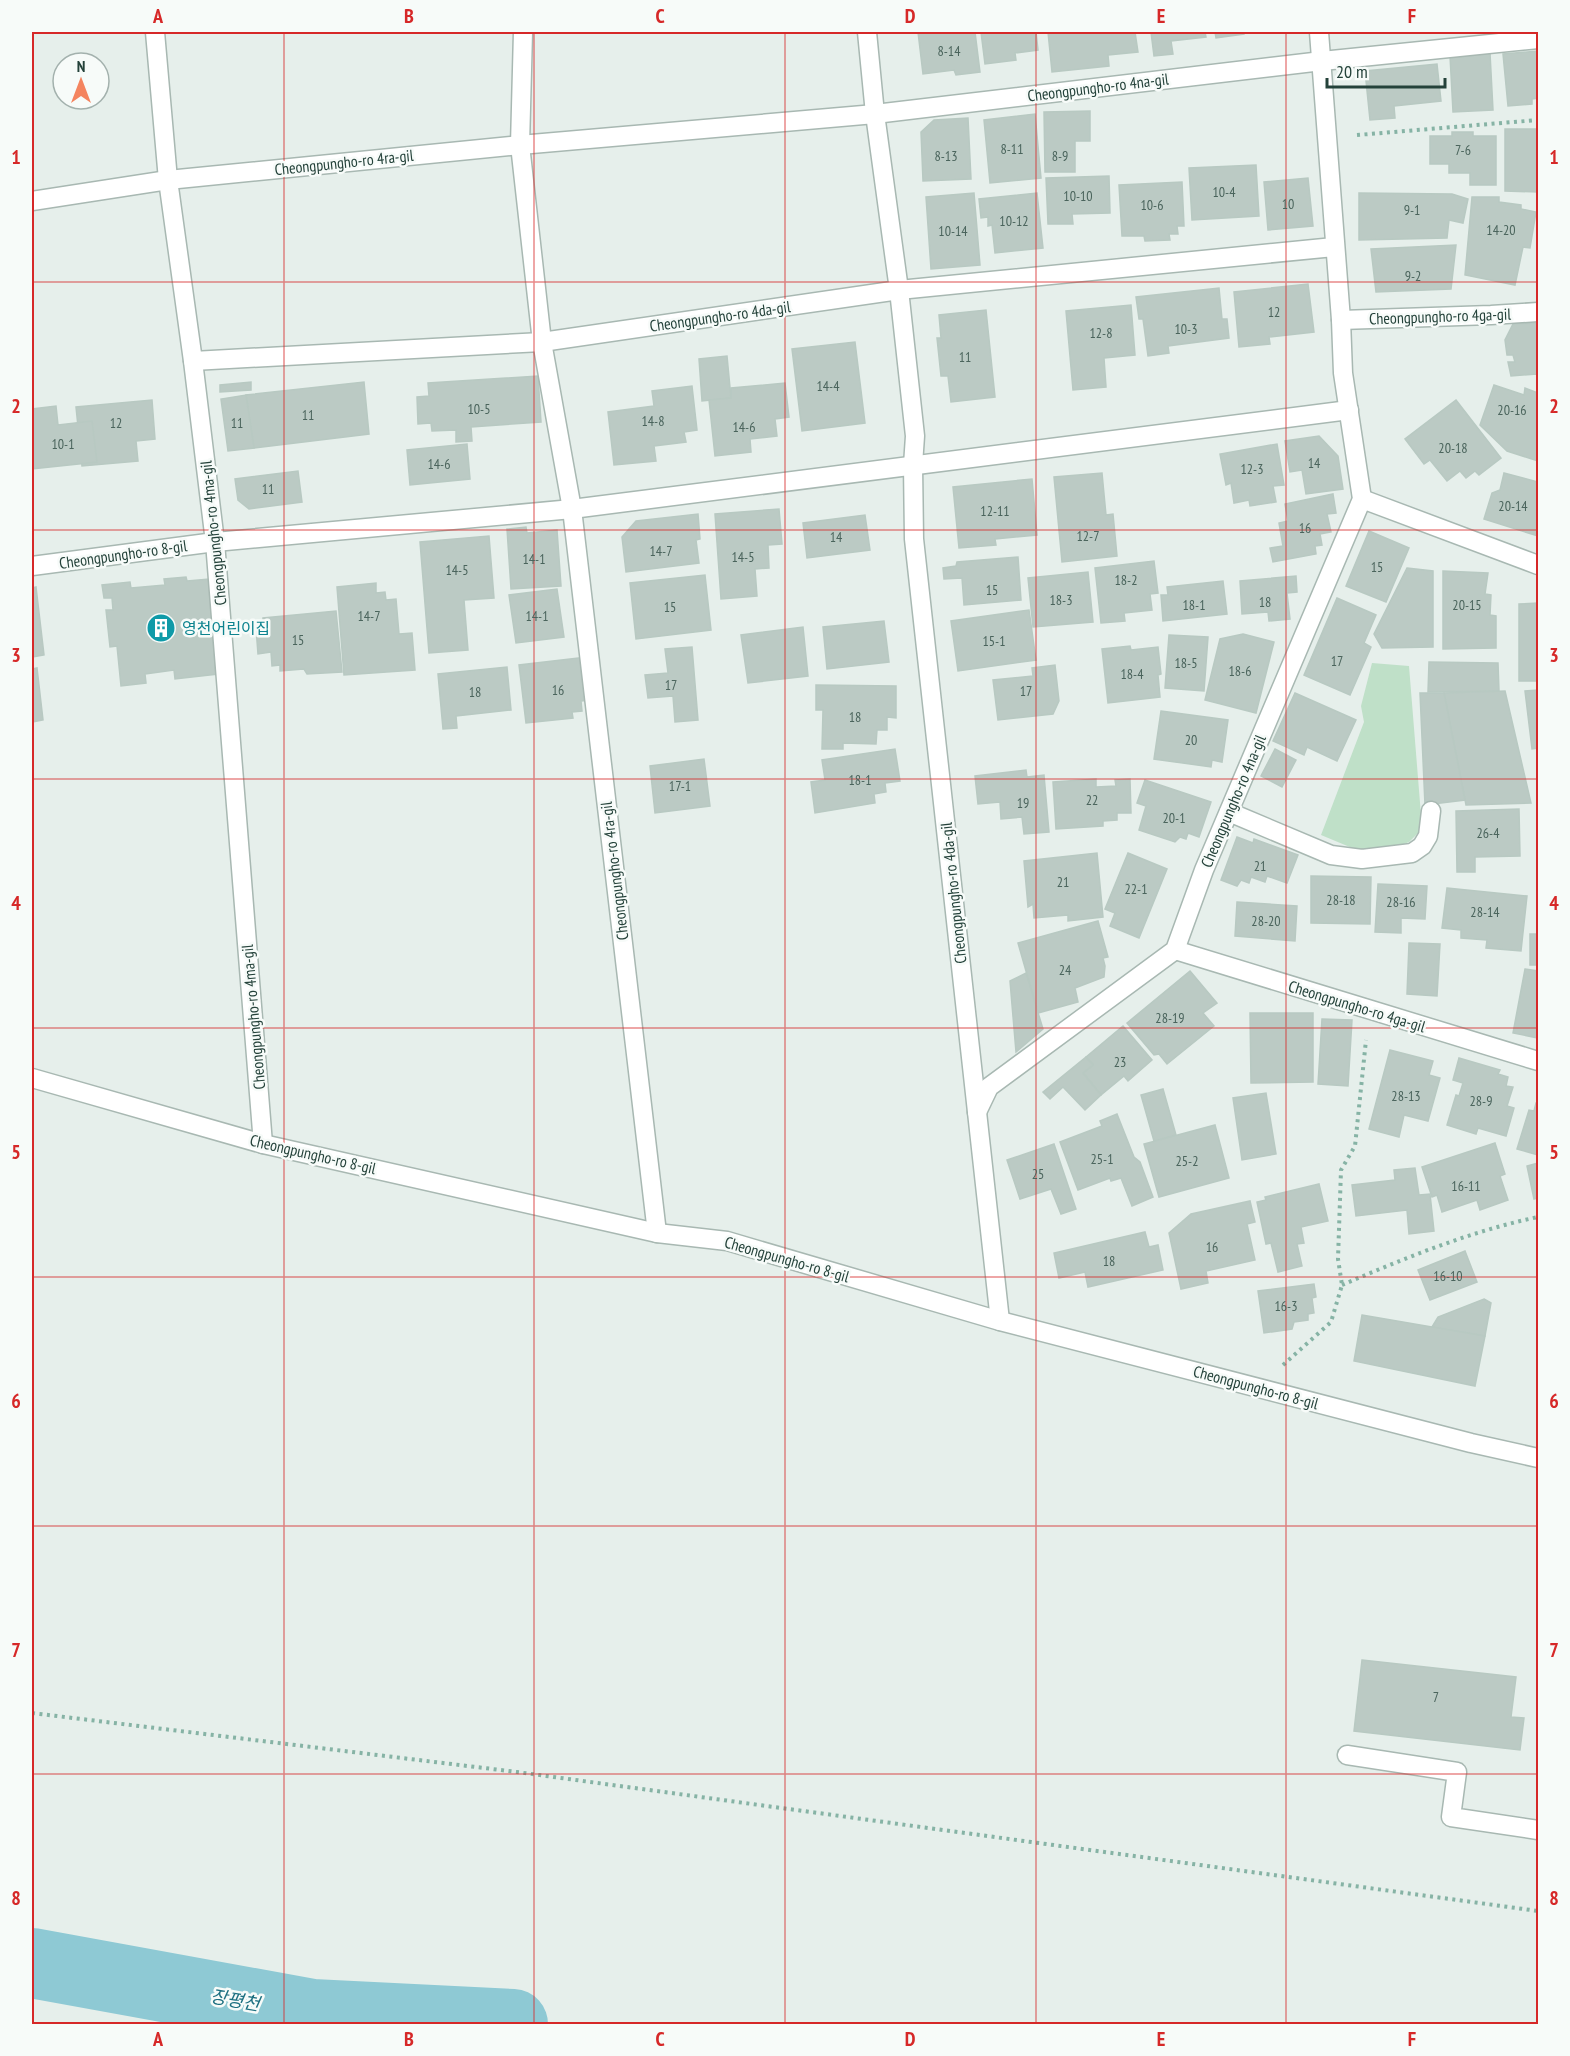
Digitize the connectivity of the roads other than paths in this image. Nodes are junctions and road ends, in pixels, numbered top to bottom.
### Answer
1 (155, 32) edge
2 (524, 32) edge
3 (867, 32) edge
4 (1319, 32) edge
5 (1539, 39) edge
6 (1322, 61) junction
7 (875, 114) junction
8 (520, 145) junction
9 (168, 180) junction
10 (32, 201) edge
11 (1334, 247) junction
12 (899, 290) junction
13 (1539, 312) edge
14 (1341, 320) junction
15 (542, 342) junction
16 (194, 361) junction
17 (1349, 410) junction
18 (913, 465) junction
19 (1362, 499) junction
20 (572, 509) junction
21 (215, 542) junction
22 (1539, 565) edge
23 (32, 566) edge
24 (1431, 811) dead end
25 (1229, 812) junction
26 (1175, 950) junction
27 (1539, 1061) edge
28 (32, 1078) edge
29 (977, 1112) junction
30 (263, 1144) junction
31 (657, 1233) junction
32 (1000, 1321) junction
33 (1539, 1458) edge
34 (1347, 1755) dead end
35 (1539, 1830) edge

1 - 9 street, Cheongpungho-ro 4ma-gil
2 - 8 street, Cheongpungho-ro 4ra-gil
3 - 7 street, Cheongpungho-ro 4da-gil
4 - 6 street
5 - 6 street
6 - 7 street, Cheongpungho-ro 4na-gil
6 - 11 street
7 - 8 street
7 - 12 street, Cheongpungho-ro 4da-gil
8 - 9 street, Cheongpungho-ro 4ra-gil
8 - 15 street, Cheongpungho-ro 4ra-gil
9 - 10 street, Cheongpungho-ro 4ra-gil
9 - 16 street, Cheongpungho-ro 4ma-gil
11 - 12 street
11 - 14 street
12 - 15 street, Cheongpungho-ro 4da-gil
12 - 18 street, Cheongpungho-ro 4da-gil
13 - 14 street, Cheongpungho-ro 4ga-gil
14 - 17 street
15 - 16 street
15 - 20 street, Cheongpungho-ro 4ra-gil
16 - 21 street, Cheongpungho-ro 4ma-gil
17 - 18 street
17 - 19 street
18 - 20 street
18 - 29 street, Cheongpungho-ro 4da-gil
19 - 22 street
19 - 25 street, Cheongpungho-ro 4na-gil
20 - 21 street
20 - 31 street, Cheongpungho-ro 4ra-gil
21 - 23 street, Cheongpungho-ro 8-gil
21 - 30 street, Cheongpungho-ro 4ma-gil
24 - 25 street
25 - 26 street, Cheongpungho-ro 4na-gil
26 - 27 street, Cheongpungho-ro 4ga-gil
26 - 29 street
28 - 30 street, Cheongpungho-ro 8-gil
29 - 32 street, Cheongpungho-ro 4da-gil
30 - 31 street, Cheongpungho-ro 8-gil
31 - 32 street, Cheongpungho-ro 8-gil
32 - 33 street, Cheongpungho-ro 8-gil
34 - 35 street

